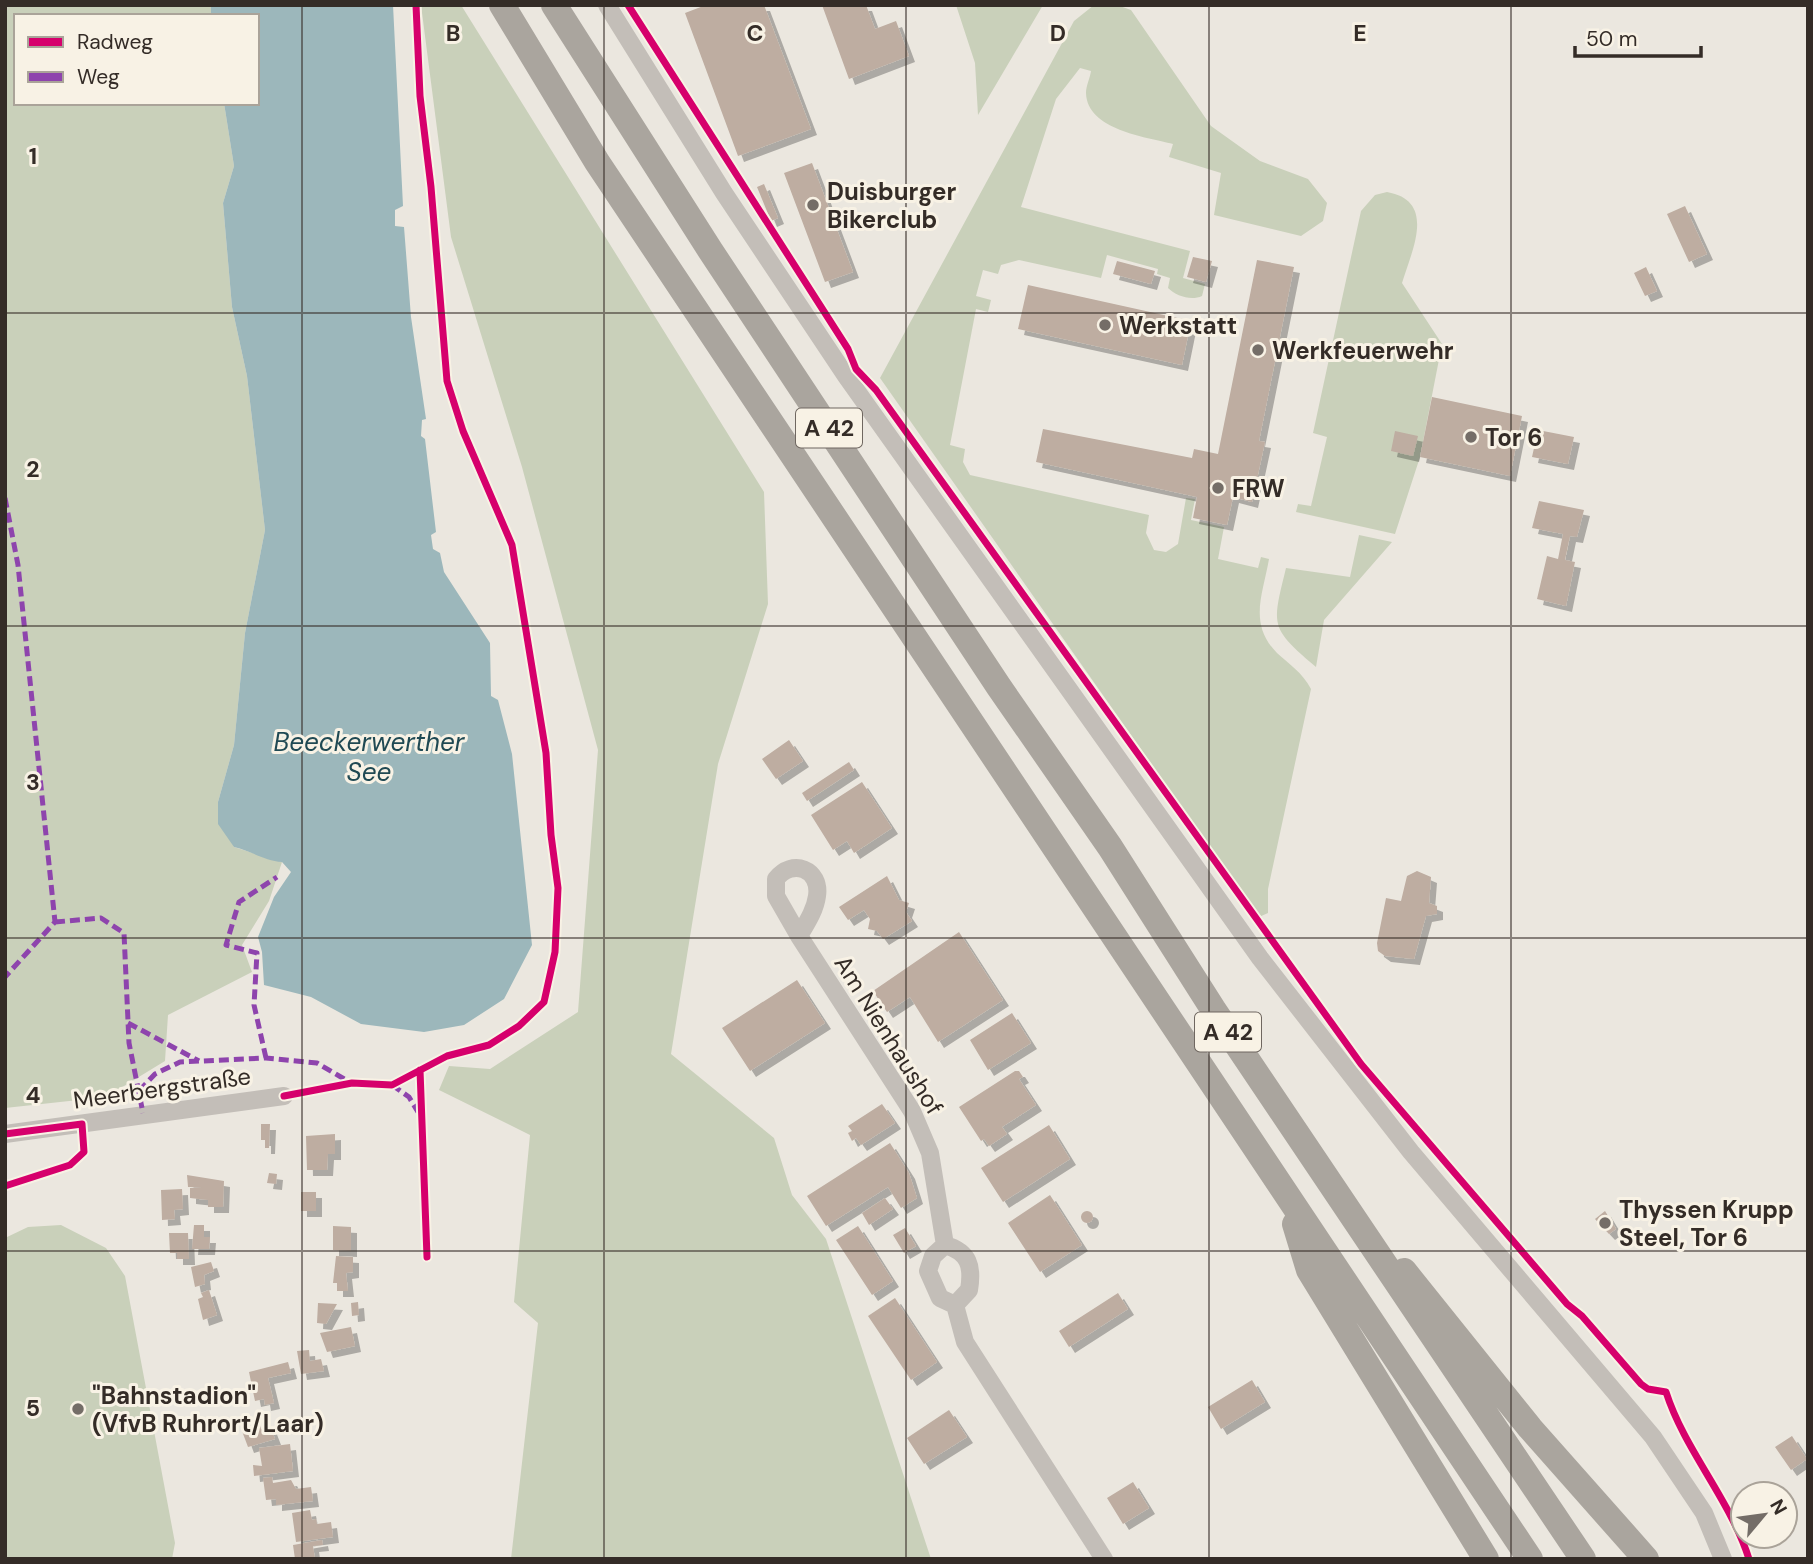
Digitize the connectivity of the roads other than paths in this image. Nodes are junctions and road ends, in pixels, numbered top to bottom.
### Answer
1 (502, 5) edge
2 (554, 5) edge
3 (607, 5) edge
4 (799, 936) dead end
5 (284, 1096) dead end
6 (5, 1134) edge
7 (1286, 1196) junction
8 (1350, 1214) junction
9 (945, 1245) junction
10 (955, 1305) junction
11 (1104, 1559) edge
12 (1486, 1559) edge
13 (1530, 1559) edge
14 (1583, 1559) edge
15 (1646, 1559) edge
16 (1723, 1559) edge

1 - 7 highway, A 42
2 - 8 highway, A 42
3 - 16 street
4 - 9 street, Am Nienhaushof
5 - 6 street, Meerbergstraße
7 - 12 highway
7 - 13 highway, A 42
8 - 14 highway, A 42
8 - 15 highway
9 - 10 street
9 - 10 street
10 - 11 street

